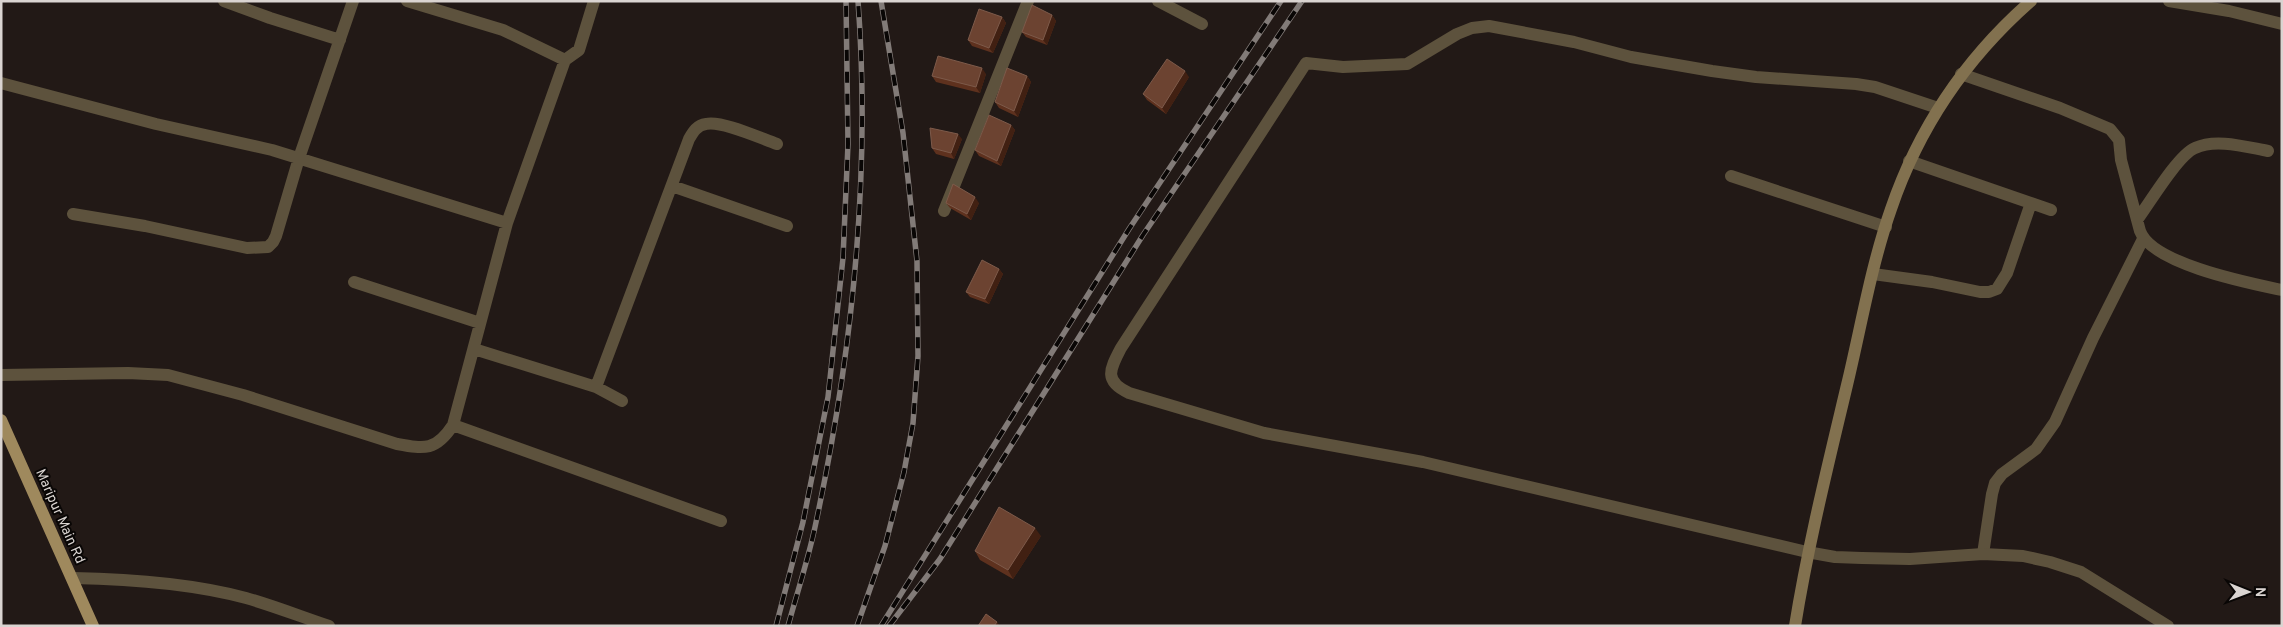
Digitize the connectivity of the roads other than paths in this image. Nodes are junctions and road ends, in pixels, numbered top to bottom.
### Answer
1 (224, 1) edge
2 (353, 1) edge
3 (407, 1) edge
4 (594, 1) edge
5 (1028, 1) edge
6 (1158, 1) edge
7 (2031, 1) edge
8 (2170, 1) edge
9 (1202, 24) dead end
10 (2282, 24) edge
11 (340, 40) junction
12 (566, 60) junction
13 (1961, 74) junction
14 (1, 83) edge
15 (1938, 108) junction
16 (777, 144) dead end
17 (2268, 151) dead end
18 (299, 158) junction
19 (1909, 161) junction
20 (1731, 176) dead end
21 (672, 186) junction
22 (2031, 203) junction
23 (2051, 210) dead end
24 (944, 211) edge
25 (73, 214) dead end
26 (2137, 220) junction
27 (507, 223) junction
28 (787, 226) dead end
29 (1886, 227) junction
30 (2143, 239) junction
31 (1873, 274) junction
32 (354, 282) dead end
33 (2282, 290) edge
34 (480, 323) junction
35 (474, 349) junction
36 (1, 375) edge
37 (596, 387) junction
38 (622, 401) dead end
39 (1, 420) edge
40 (453, 425) junction
41 (721, 521) dead end
42 (1807, 552) junction
43 (1983, 554) junction
44 (72, 578) junction
45 (93, 626) edge
46 (329, 626) edge
47 (1795, 626) edge
48 (2168, 626) edge

1 - 11 street
2 - 11 street
3 - 12 street
4 - 12 street
5 - 24 street
6 - 9 street
7 - 13 main road
8 - 10 street
11 - 18 street
12 - 27 street
13 - 15 main road
13 - 26 street
14 - 18 street
15 - 19 main road
15 - 42 street
16 - 21 street
17 - 26 street
18 - 25 street
18 - 27 street
19 - 22 street
19 - 29 main road
20 - 29 street
21 - 28 street
21 - 37 street
22 - 23 street
22 - 31 street
26 - 30 street
27 - 34 street
29 - 31 main road
30 - 33 street
30 - 43 street
31 - 42 main road
32 - 34 street
34 - 35 street
35 - 37 street
35 - 40 street
36 - 40 street
37 - 38 street
39 - 44 main road, Maripur Main Rd
40 - 41 street
42 - 43 street
42 - 47 main road
43 - 48 street
44 - 45 main road, Maripur Main Rd
44 - 46 street

